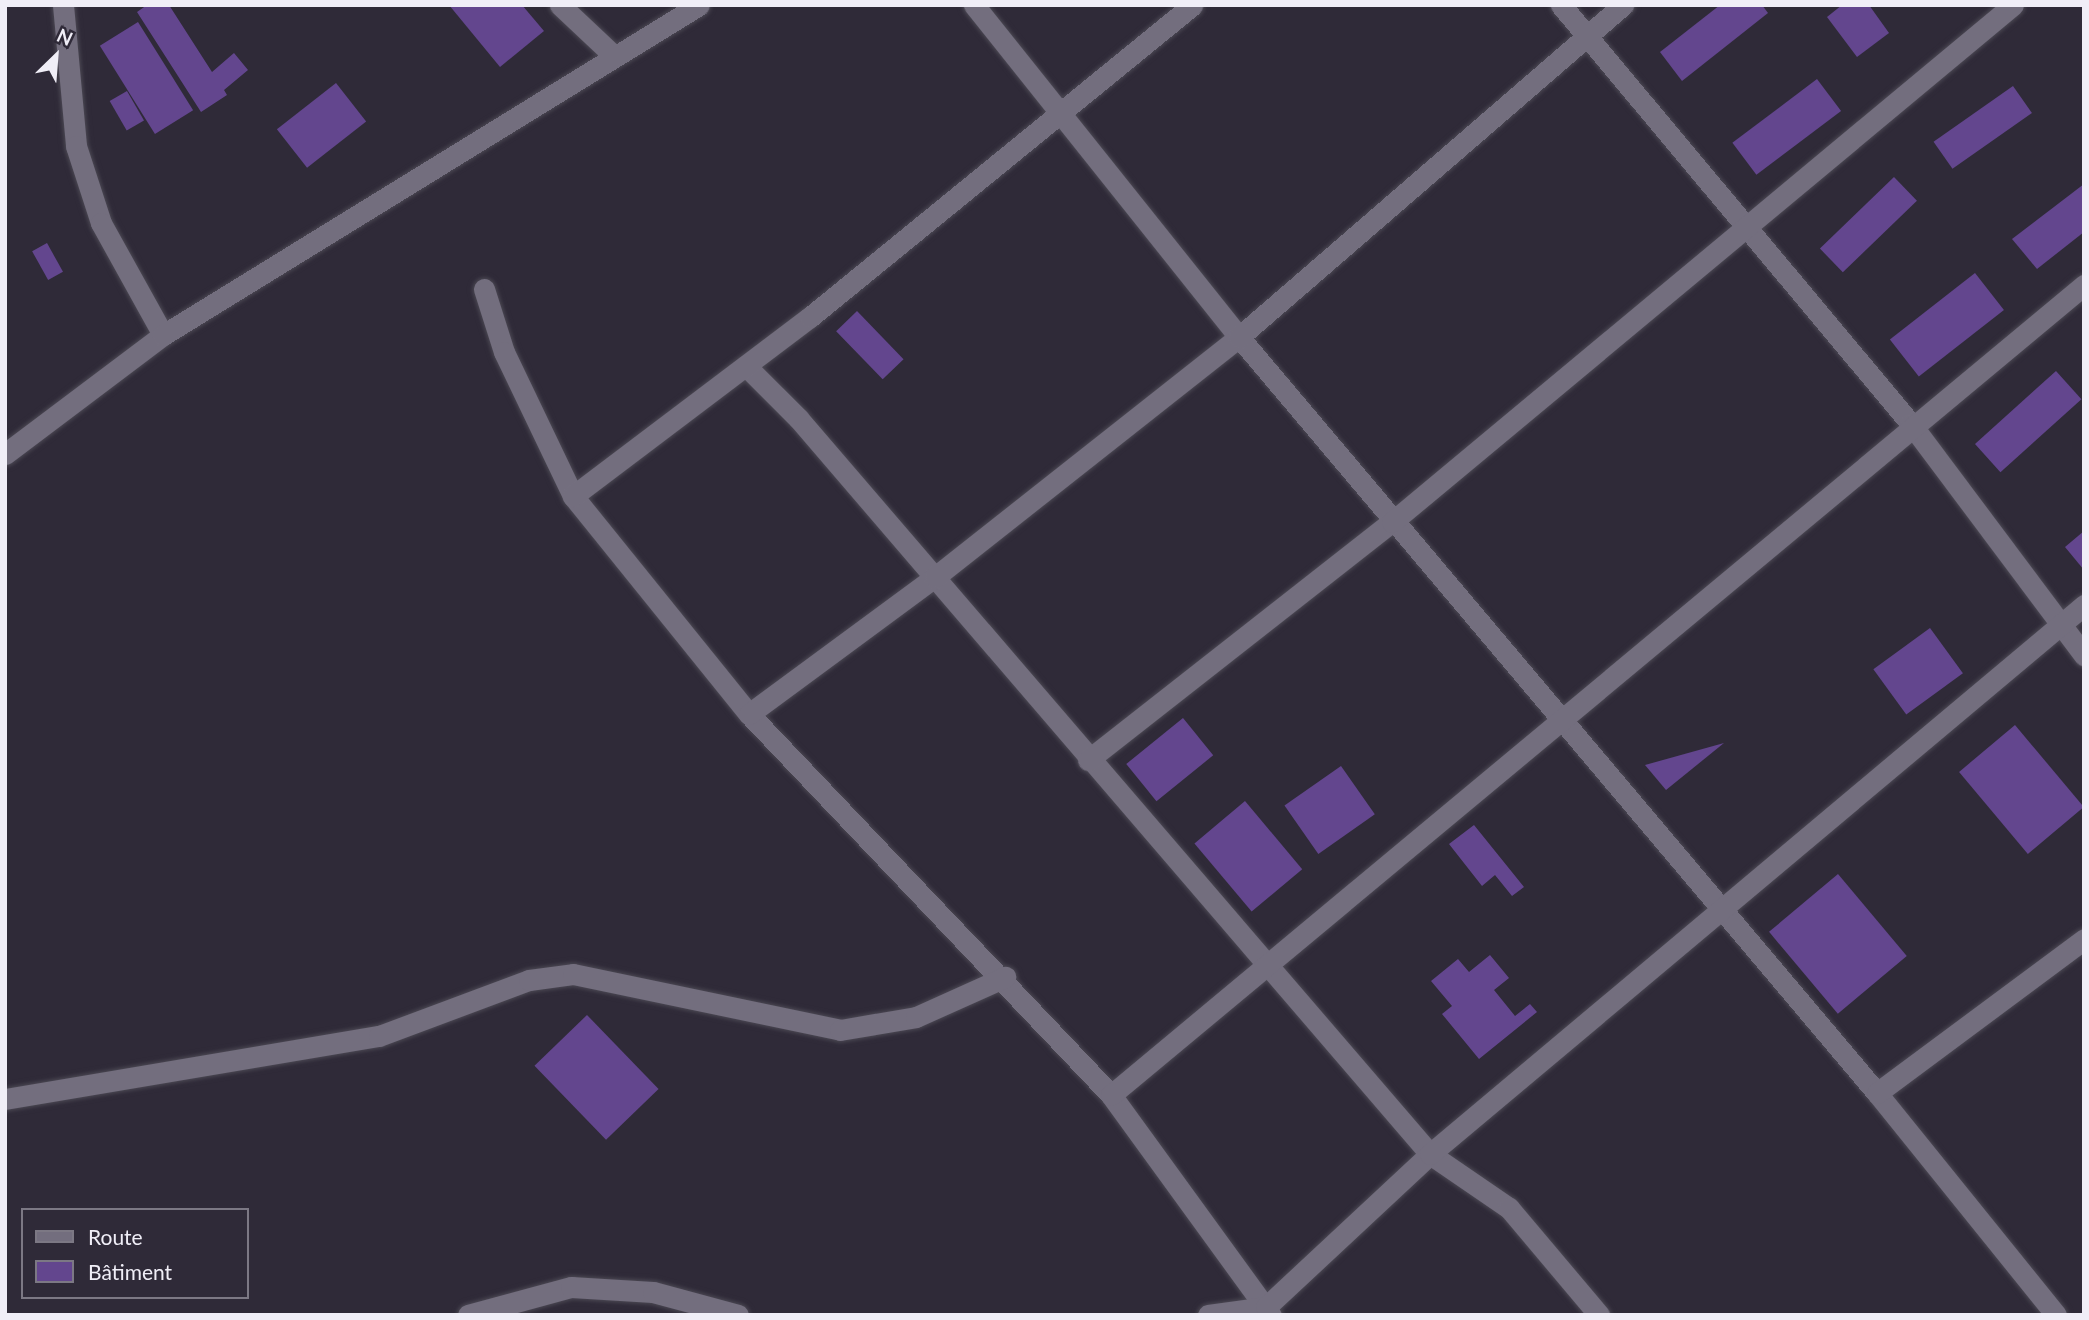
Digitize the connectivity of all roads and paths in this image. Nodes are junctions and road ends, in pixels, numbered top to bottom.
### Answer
1 (63, 5) edge
2 (560, 5) edge
3 (699, 5) edge
4 (974, 5) edge
5 (1192, 5) edge
6 (1561, 5) edge
7 (1623, 5) edge
8 (2013, 5) edge
9 (1587, 35) junction
10 (612, 54) junction
11 (1057, 116) junction
12 (1742, 226) junction
13 (2084, 285) edge
14 (484, 289) dead end
15 (163, 335) junction
16 (1239, 337) junction
17 (746, 366) junction
18 (1911, 424) junction
19 (5, 454) edge
20 (573, 496) junction
21 (1392, 522) junction
22 (935, 577) junction
23 (2084, 605) edge
24 (2060, 626) junction
25 (2084, 655) edge
26 (749, 714) junction
27 (1560, 717) junction
28 (1088, 760) junction
29 (1720, 905) junction
30 (2084, 939) edge
31 (1271, 963) junction
32 (1005, 977) junction
33 (1877, 1093) junction
34 (1111, 1095) junction
35 (5, 1099) edge
36 (1430, 1154) junction
37 (1269, 1311) edge
38 (468, 1315) edge
39 (738, 1315) edge
40 (1208, 1315) edge
41 (1599, 1315) edge
42 (2056, 1315) edge

1 - 15 street
2 - 10 street
3 - 10 street
4 - 11 street
5 - 11 street
6 - 9 street
7 - 9 street
8 - 12 street
9 - 12 street
9 - 16 street
10 - 15 street
11 - 16 street
11 - 17 street
12 - 18 street
12 - 21 street
13 - 18 street
14 - 20 street
15 - 19 street
16 - 21 street
16 - 22 street
17 - 20 street
17 - 22 street
18 - 24 street
18 - 27 street
20 - 26 street
21 - 27 street
21 - 28 street
22 - 26 street
22 - 28 street
23 - 24 street
24 - 25 street
24 - 29 street
26 - 32 street
27 - 29 street
27 - 31 street
28 - 31 street
29 - 33 street
29 - 36 street
30 - 33 street
31 - 34 street
31 - 36 street
32 - 34 street
32 - 35 street
33 - 42 street
34 - 37 street
36 - 37 street
36 - 41 street
37 - 40 street
38 - 39 street

